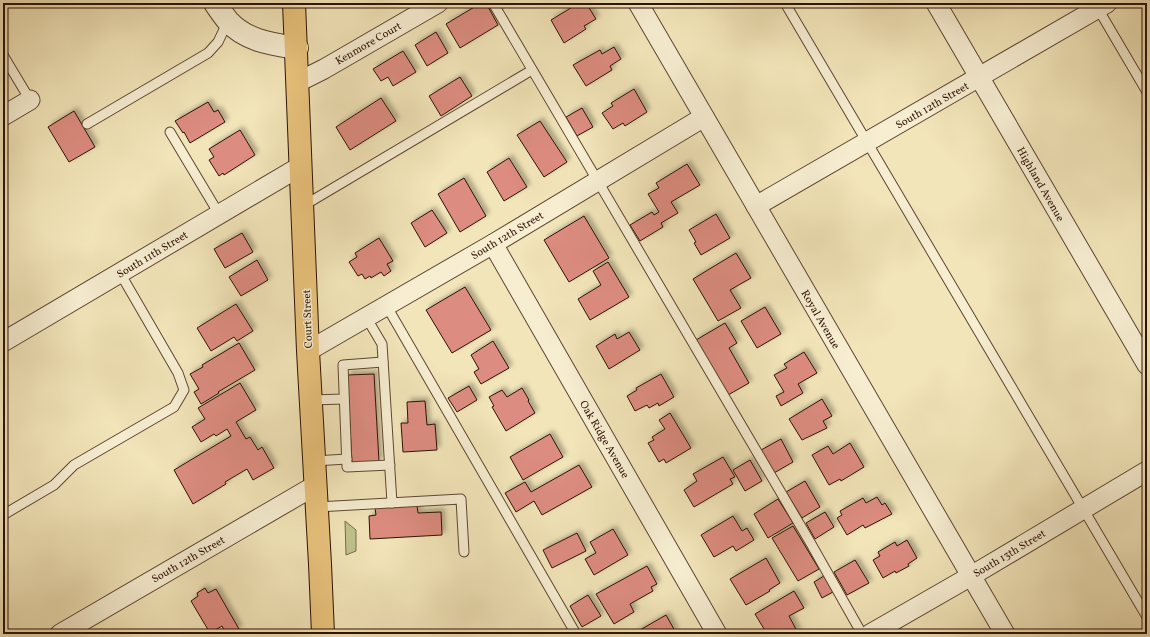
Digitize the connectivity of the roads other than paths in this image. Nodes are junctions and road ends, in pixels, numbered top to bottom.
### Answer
1 (215, 3) edge
2 (294, 3) edge
3 (438, 3) edge
4 (494, 3) edge
5 (638, 3) edge
6 (785, 3) edge
7 (936, 3) edge
8 (1100, 5) edge
9 (228, 21) junction
10 (297, 48) junction
11 (3, 55) edge
12 (532, 70) junction
13 (980, 78) junction
14 (298, 82) junction
15 (1147, 92) edge
16 (30, 100) joint
17 (3, 116) edge
18 (704, 117) junction
19 (87, 124) dead end
20 (170, 132) dead end
21 (868, 142) junction
22 (301, 166) junction
23 (597, 181) junction
24 (303, 206) junction
25 (756, 206) junction
26 (219, 214) junction
27 (493, 244) junction
28 (120, 273) junction
29 (386, 306) junction
30 (366, 317) junction
31 (3, 342) edge
32 (308, 351) junction
33 (383, 362) junction
34 (1147, 365) edge
35 (344, 399) junction
36 (311, 400) junction
37 (347, 459) junction
38 (314, 460) junction
39 (390, 465) junction
40 (1147, 471) edge
41 (316, 485) junction
42 (392, 503) junction
43 (317, 507) junction
44 (1083, 509) junction
45 (3, 514) edge
46 (464, 552) dead end
47 (971, 576) junction
48 (1147, 617) edge
49 (321, 633) edge
50 (60, 634) edge
51 (576, 634) edge
52 (717, 634) edge
53 (862, 634) edge
54 (870, 634) edge
55 (1004, 634) edge

1 - 9 street
2 - 10 main road, Court Street
3 - 14 street, Kenmore Court
4 - 12 lane
5 - 18 street, Royal Avenue
6 - 21 lane
7 - 13 street, Highland Avenue
8 - 13 street, South 12th Street
8 - 15 lane
9 - 10 street
9 - 19 lane
10 - 14 main road, Court Street
11 - 16 lane
12 - 23 lane
12 - 24 lane
13 - 21 street, South 12th Street
13 - 34 street, Highland Avenue
14 - 22 main road, Court Street
16 - 17 street
18 - 23 street, South 12th Street
18 - 25 street, Royal Avenue
20 - 26 lane
21 - 25 street, South 12th Street
21 - 44 lane
22 - 24 main road, Court Street
22 - 26 street, South 11th Street
23 - 27 street, South 12th Street
23 - 53 lane
24 - 32 main road, Court Street
25 - 47 street, Royal Avenue
26 - 28 street, South 11th Street
27 - 29 street, South 12th Street
27 - 52 street, Oak Ridge Avenue
28 - 31 street, South 11th Street
28 - 45 lane
29 - 30 street, South 12th Street
29 - 51 lane
30 - 32 street, South 12th Street
30 - 33 lane
32 - 36 main road, Court Street
33 - 35 lane
33 - 39 lane
35 - 36 lane
35 - 37 lane
36 - 38 main road, Court Street
37 - 38 lane
37 - 39 lane
38 - 41 main road, Court Street
39 - 42 lane
40 - 44 street, South 13th Street
41 - 43 main road, Court Street
41 - 50 street, South 12th Street
42 - 43 lane
42 - 46 lane
43 - 49 main road, Court Street
44 - 47 street, South 13th Street
44 - 48 lane
47 - 54 street, South 13th Street
47 - 55 street, Royal Avenue

